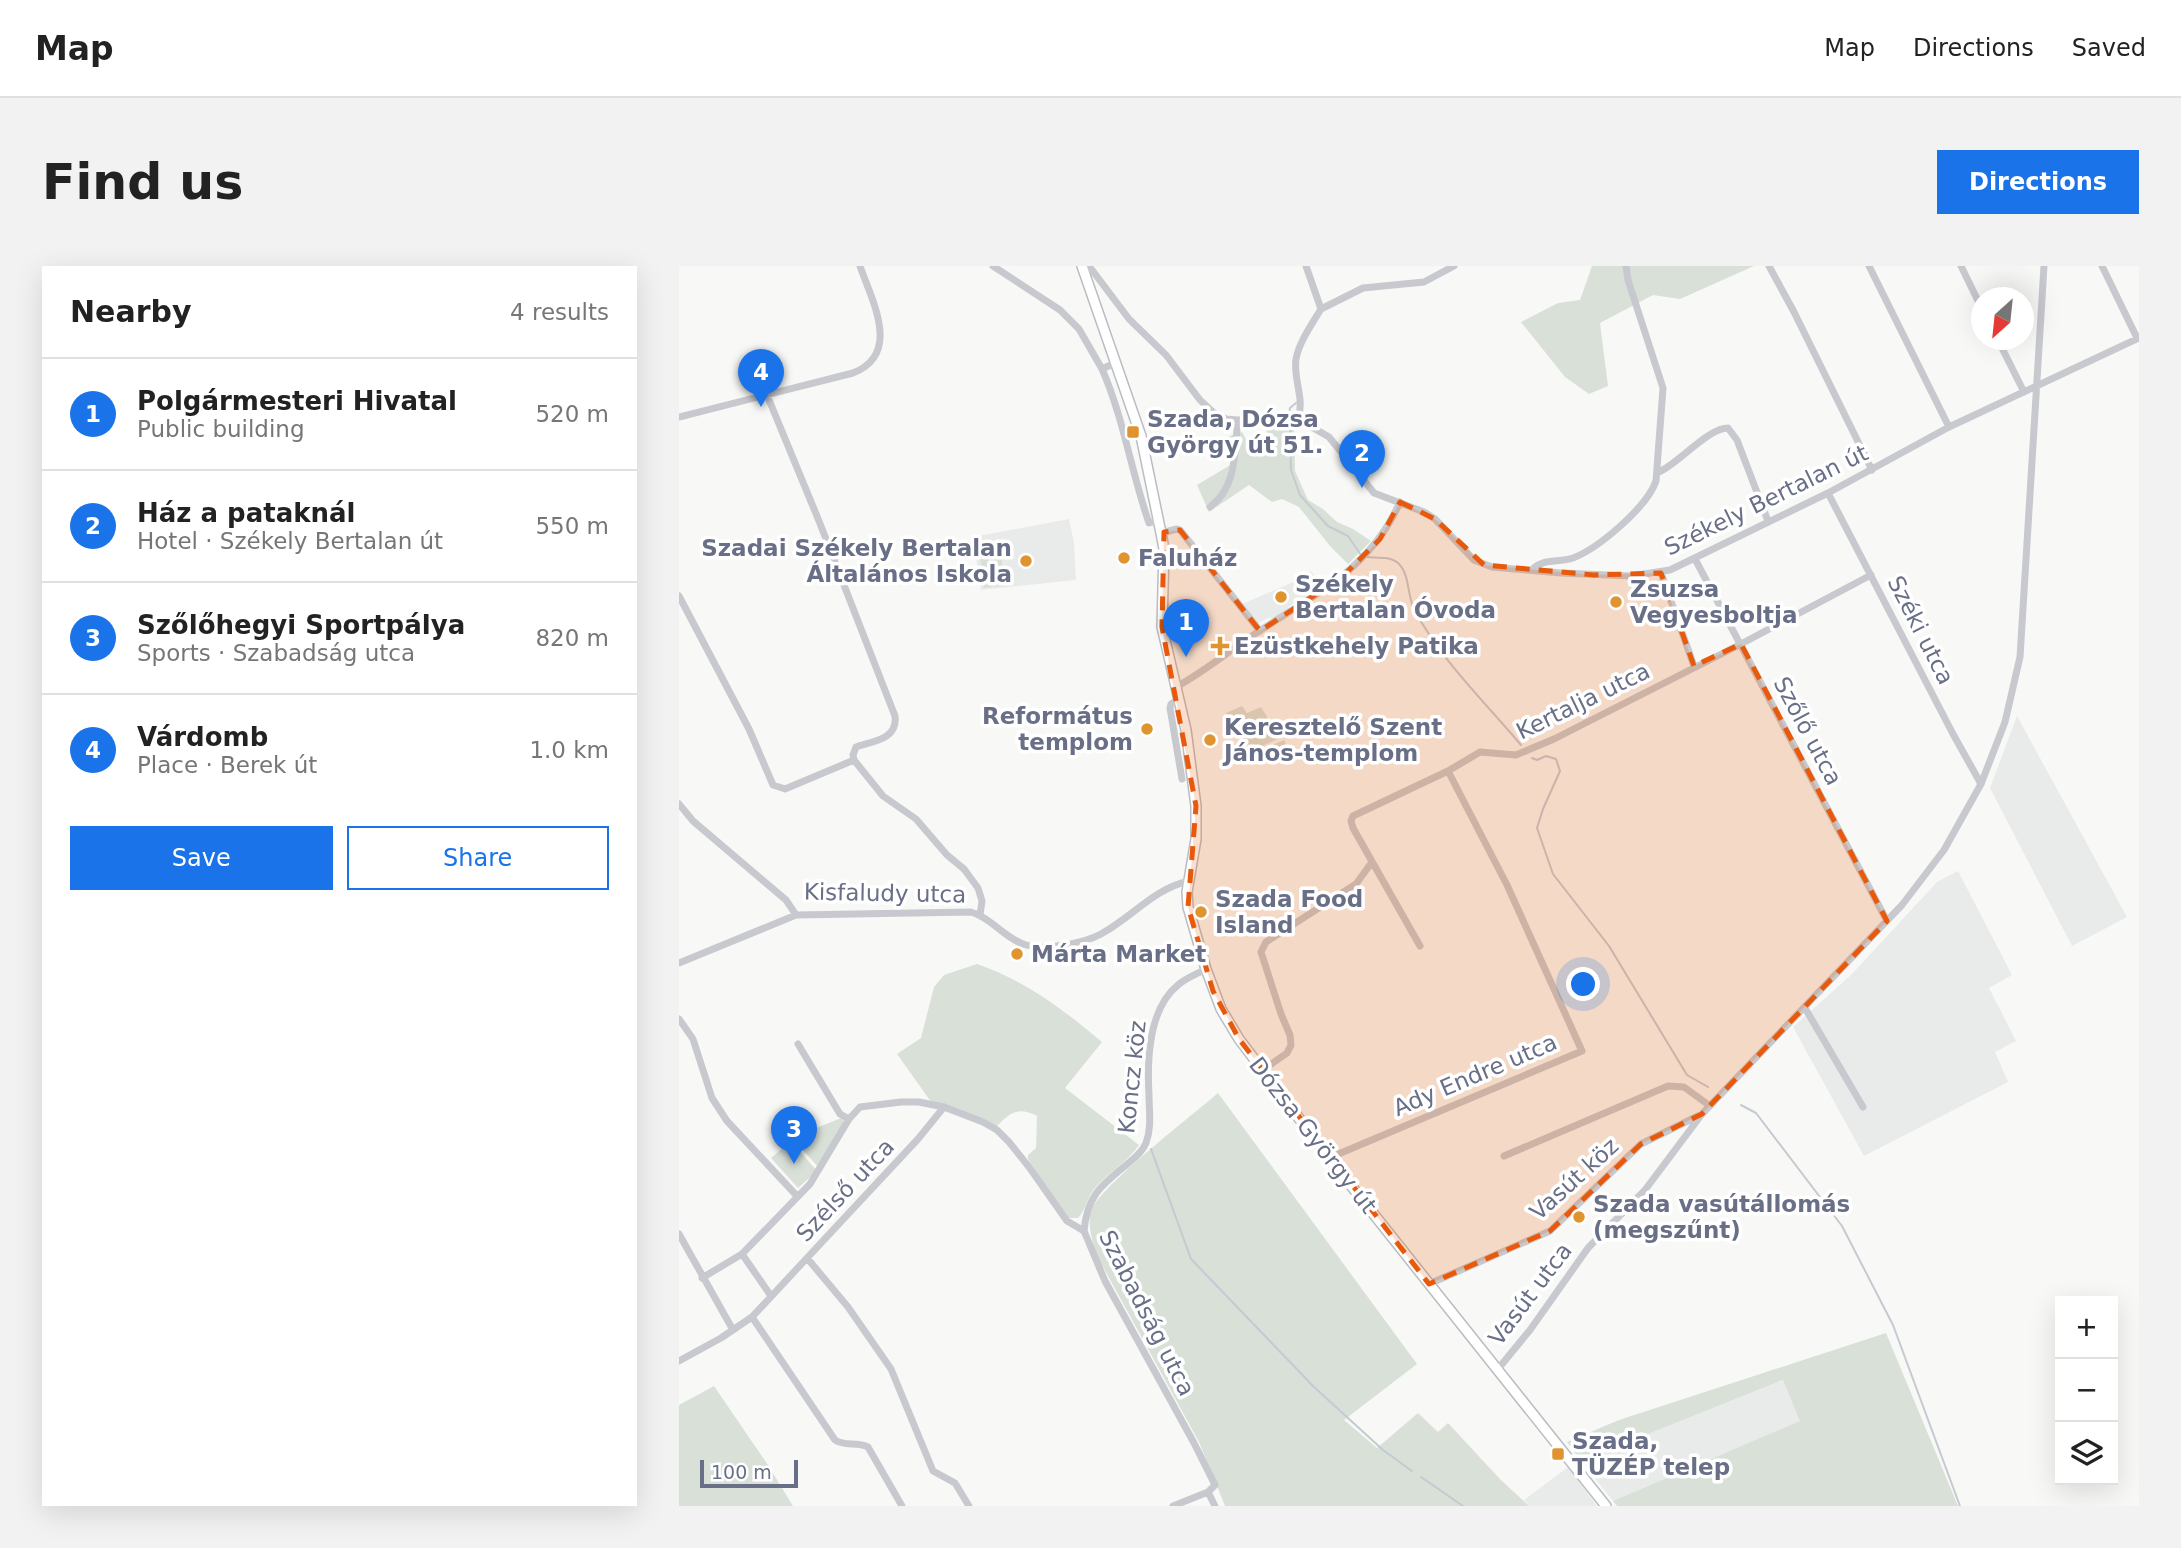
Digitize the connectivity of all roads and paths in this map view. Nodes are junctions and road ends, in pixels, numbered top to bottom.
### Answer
1 (860, 266) edge
2 (993, 266) edge
3 (1082, 266) edge
4 (1089, 266) edge
5 (1306, 266) edge
6 (1454, 266) edge
7 (1626, 266) edge
8 (1769, 266) edge
9 (1869, 266) edge
10 (1961, 266) edge
11 (2044, 266) edge
12 (2102, 266) edge
13 (1972, 287) edge
14 (1321, 309) junction
15 (2138, 338) edge
16 (2003, 350) edge
17 (1115, 363) junction
18 (1102, 369) junction
19 (2037, 387) junction
20 (2024, 392) junction
21 (767, 395) junction
22 (679, 417) edge
23 (1298, 419) junction
24 (1238, 420) junction
25 (1949, 428) junction
26 (1872, 470) junction
27 (1658, 472) junction
28 (1828, 493) junction
29 (1400, 502) junction
30 (1210, 507) dead end
31 (1159, 520) junction
32 (1768, 521) junction
33 (1161, 533) junction
34 (1695, 558) junction
35 (1532, 570) junction
36 (1661, 573) junction
37 (1871, 575) junction
38 (679, 596) edge
39 (1260, 631) junction
40 (1741, 644) junction
41 (1694, 667) junction
42 (1175, 687) junction
43 (1179, 699) junction
44 (854, 760) junction
45 (1448, 771) junction
46 (1182, 779) dead end
47 (1981, 784) junction
48 (679, 804) edge
49 (1372, 862) junction
50 (1189, 881) junction
51 (796, 915) junction
52 (980, 915) junction
53 (1887, 921) junction
54 (1420, 946) dead end
55 (679, 963) edge
56 (1206, 969) junction
57 (1805, 1008) junction
58 (679, 1019) edge
59 (798, 1044) dead end
60 (1263, 1070) junction
61 (1710, 1106) junction
62 (944, 1107) junction
63 (1863, 1107) dead end
64 (1702, 1114) junction
65 (849, 1119) junction
66 (1663, 1134) junction
67 (1675, 1148) junction
68 (1504, 1156) dead end
69 (1329, 1158) junction
70 (797, 1196) junction
71 (1084, 1231) junction
72 (679, 1234) edge
73 (741, 1254) junction
74 (807, 1258) junction
75 (702, 1278) junction
76 (1430, 1284) junction
77 (771, 1296) junction
78 (752, 1317) junction
79 (733, 1330) junction
80 (679, 1361) edge
81 (1498, 1369) junction
82 (1208, 1492) junction
83 (902, 1506) edge
84 (969, 1506) edge
85 (1173, 1506) edge
86 (1215, 1506) edge
87 (1606, 1506) edge

1 - 21 street
2 - 18 street
3 - 17 main road, Dózsa György út
4 - 24 street, Székely Bertalan út
5 - 14 street
6 - 14 street
7 - 27 street
8 - 26 street
9 - 25 street
10 - 13 street
11 - 19 street
12 - 15 street
14 - 23 street
15 - 19 street, Székely Bertalan út
16 - 20 street
17 - 18 street
17 - 31 main road, Dózsa György út
18 - 31 street
19 - 20 street, Székely Bertalan út
19 - 47 street
20 - 25 street, Székely Bertalan út
21 - 22 street
21 - 44 street
23 - 24 street, Székely Bertalan út
23 - 29 street, Székely Bertalan út
24 - 30 street
25 - 26 street, Székely Bertalan út
26 - 28 street, Székely Bertalan út
27 - 32 street
27 - 35 street
28 - 32 street, Székely Bertalan út
28 - 37 street, Széki utca
29 - 35 street, Székely Bertalan út
29 - 39 street
31 - 33 main road, Dózsa György út
32 - 34 street, Székely Bertalan út
33 - 39 street
33 - 42 main road, Dózsa György út
34 - 36 street, Székely Bertalan út
34 - 40 street, Szőlő utca
35 - 36 street, Székely Bertalan út
36 - 41 street
37 - 40 street, Kertalja utca
37 - 47 street, Széki utca
38 - 44 street
39 - 42 street
40 - 41 street, Kertalja utca
40 - 53 street, Szőlő utca
41 - 45 street, Kertalja utca
42 - 43 main road, Dózsa György út
43 - 46 street, Dózsa György út
43 - 50 main road, Dózsa György út
44 - 52 street
45 - 49 street, Kertalja utca
45 - 69 street, Ady Endre utca
47 - 53 street
48 - 51 street, Kisfaludy utca
49 - 54 street, Kertalja utca
49 - 60 street
50 - 52 street, Kisfaludy utca
50 - 56 main road, Dózsa György út
51 - 52 street, Kisfaludy utca
51 - 55 street
53 - 57 street
56 - 60 main road, Dózsa György út
56 - 71 street, Koncz köz
57 - 61 street
57 - 63 street
58 - 70 street
59 - 65 street
60 - 69 main road, Dózsa György út
61 - 64 street
61 - 68 street
62 - 65 street, Szabadság utca
62 - 71 street, Szabadság utca
62 - 74 street, Szélső utca
64 - 66 street, Vasút köz
64 - 67 street, Vasút utca
65 - 70 street
66 - 67 street
66 - 76 street, Vasút köz
67 - 81 street, Vasút utca
69 - 76 main road, Dózsa György út
70 - 73 street
71 - 82 street, Szabadság utca
72 - 75 street
73 - 75 street
73 - 77 street
74 - 77 street, Szélső utca
74 - 84 street
75 - 79 street
76 - 81 main road, Dózsa György út
77 - 78 street, Szélső utca
78 - 79 street, Szélső utca
78 - 83 street
79 - 80 street, Szélső utca
81 - 87 main road, Dózsa György út
82 - 85 street
82 - 86 street

